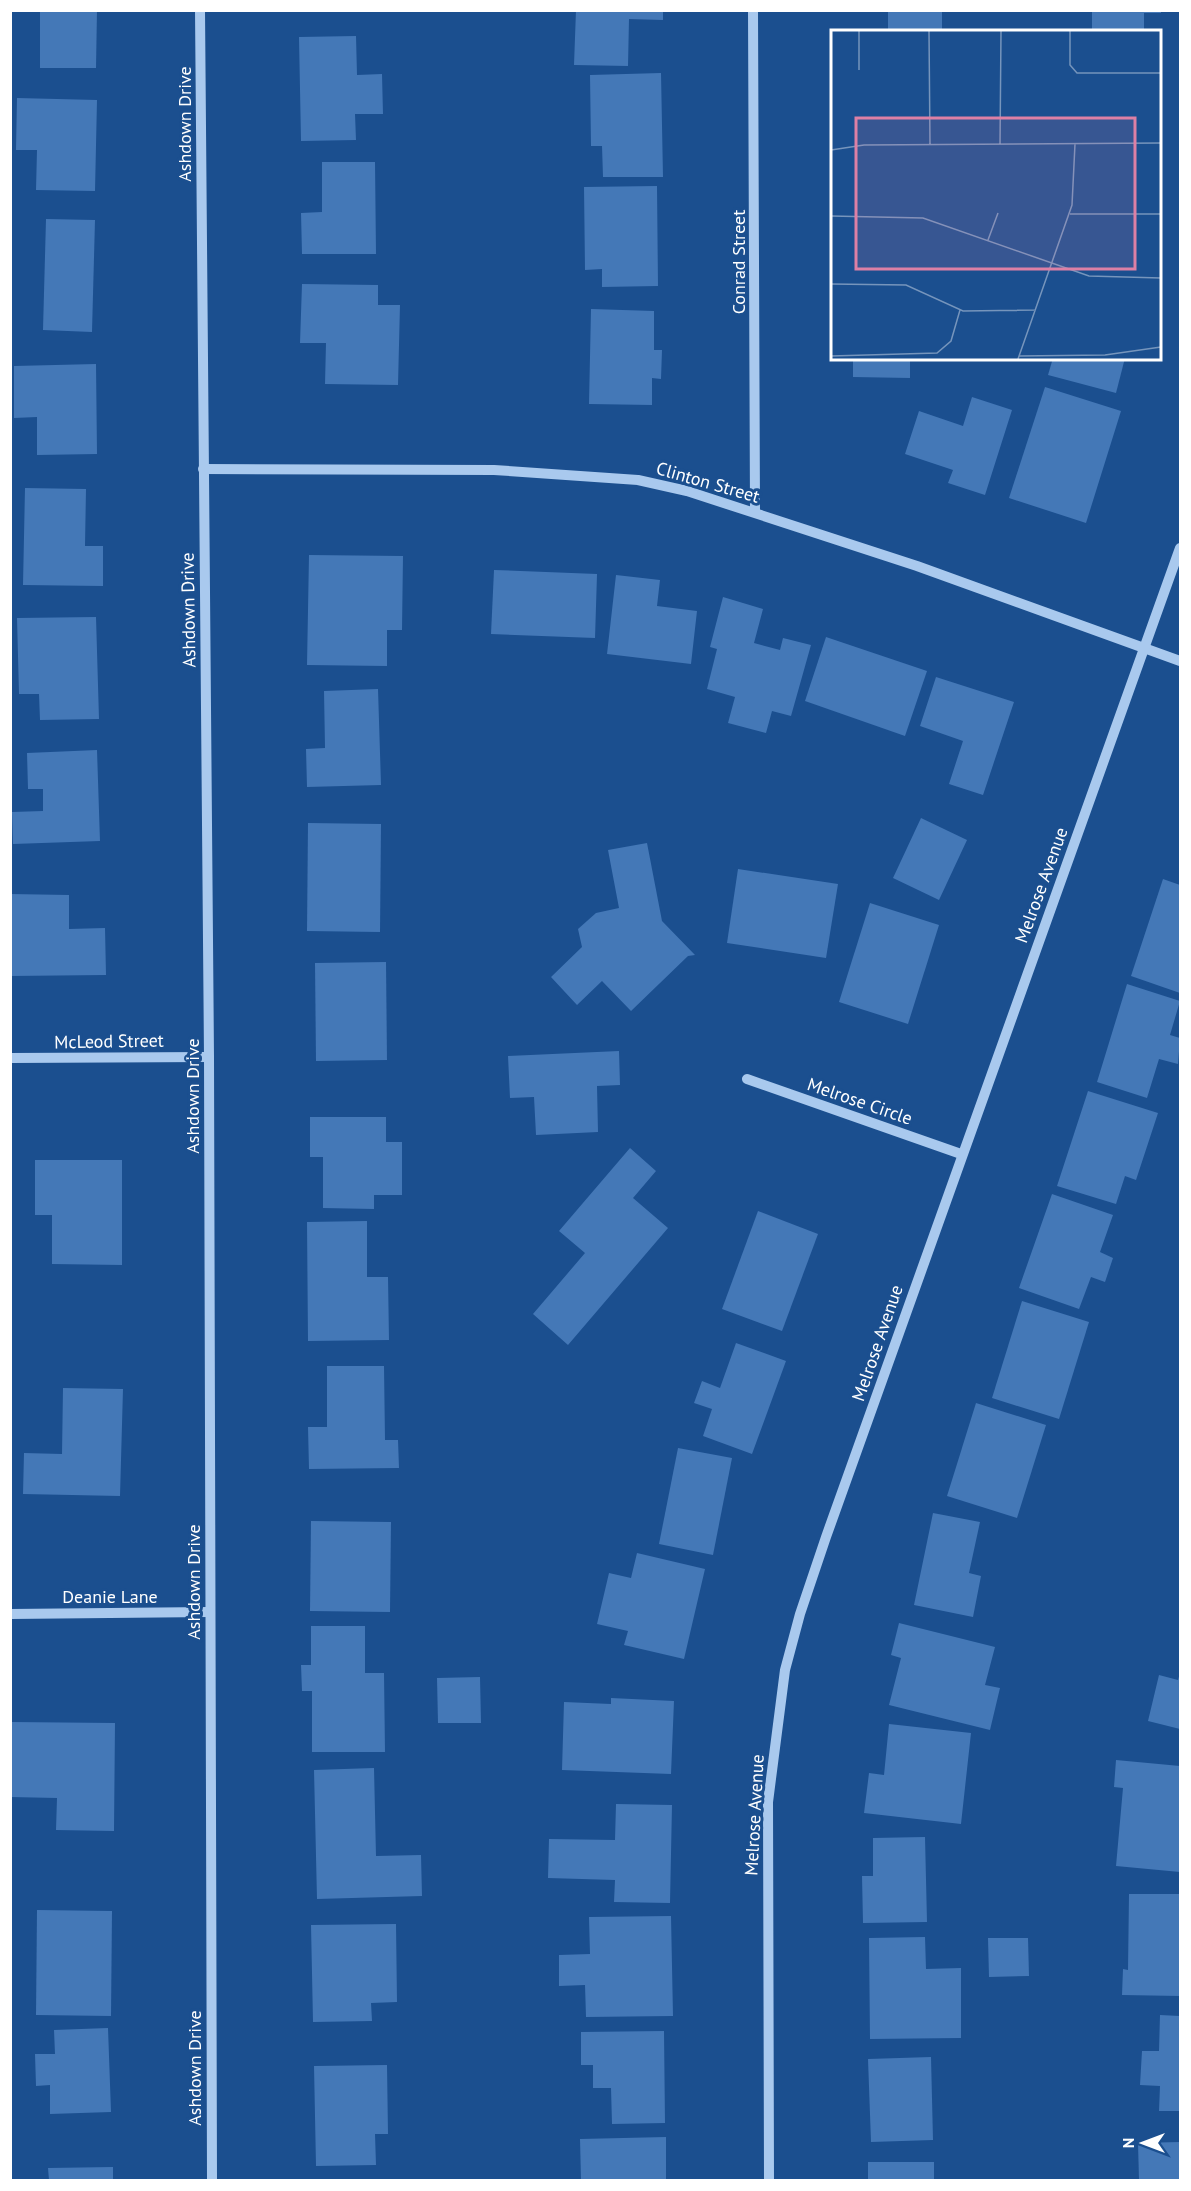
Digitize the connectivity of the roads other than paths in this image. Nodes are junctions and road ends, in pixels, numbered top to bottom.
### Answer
1 (200, 10) edge
2 (753, 10) edge
3 (203, 469) junction
4 (755, 513) junction
5 (1180, 548) edge
6 (1145, 649) junction
7 (1180, 661) edge
8 (209, 1057) junction
9 (10, 1058) edge
10 (747, 1079) dead end
11 (961, 1154) junction
12 (209, 1612) junction
13 (10, 1614) edge
14 (212, 2181) edge
15 (769, 2181) edge

1 - 3 street, Ashdown Drive
2 - 4 street, Conrad Street
3 - 4 street, Clinton Street
3 - 8 street, Ashdown Drive
4 - 6 street, Clinton Street
5 - 6 street, Melrose Avenue
6 - 7 street, Clinton Street
6 - 11 street, Melrose Avenue
8 - 9 street, McLeod Street
8 - 12 street, Ashdown Drive
10 - 11 street, Melrose Circle
11 - 15 street, Melrose Avenue
12 - 13 street, Deanie Lane
12 - 14 street, Ashdown Drive

